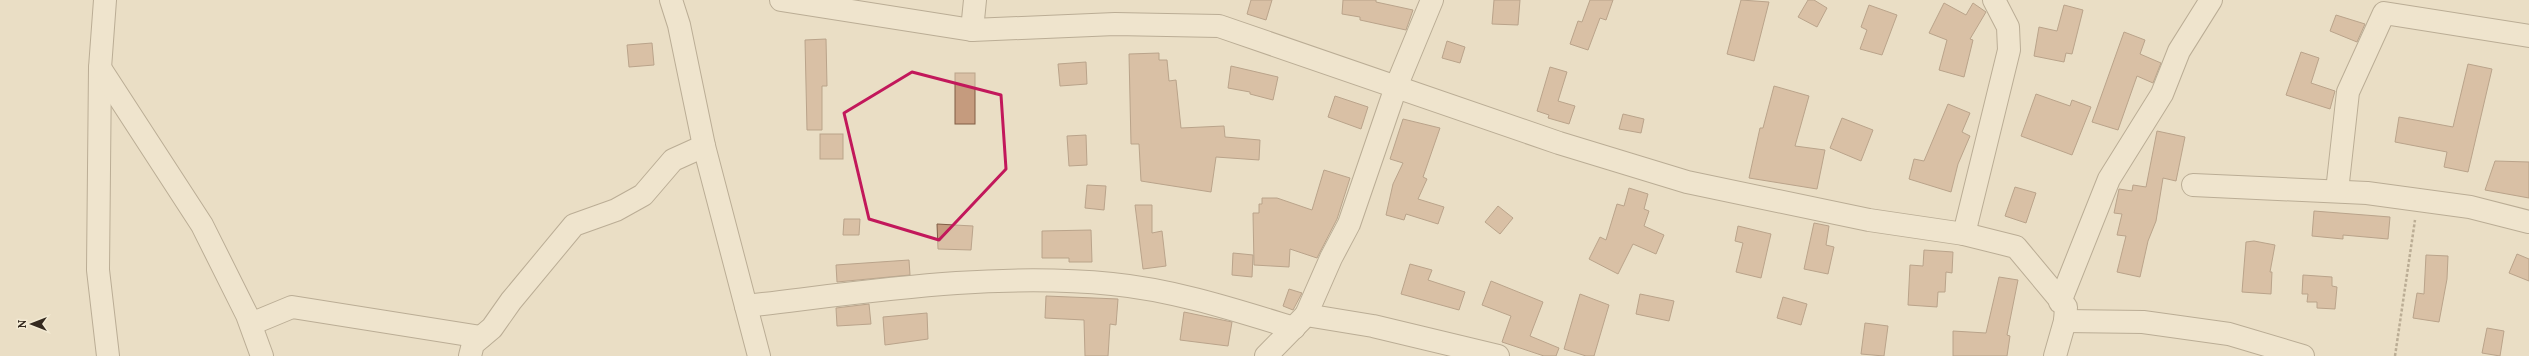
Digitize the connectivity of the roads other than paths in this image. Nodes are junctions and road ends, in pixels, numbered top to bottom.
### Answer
1 (105, 0) edge
2 (671, 0) edge
3 (781, 0) edge
4 (975, 0) edge
5 (1432, 0) edge
6 (1994, 0) edge
7 (2211, 0) edge
8 (972, 30) junction
9 (2529, 36) edge
10 (100, 68) junction
11 (1396, 87) junction
12 (704, 146) junction
13 (2193, 185) dead end
14 (2337, 191) junction
15 (2529, 222) edge
16 (1964, 234) junction
17 (746, 306) junction
18 (2062, 311) junction
19 (1300, 322) junction
20 (250, 324) junction
21 (481, 337) junction
22 (108, 356) edge
23 (262, 356) edge
24 (470, 356) edge
25 (759, 356) edge
26 (1266, 356) edge
27 (1498, 356) edge
28 (2055, 356) edge
29 (2303, 356) edge

1 - 10 street
2 - 12 street
3 - 8 street
4 - 8 street
5 - 11 street
6 - 16 street
7 - 18 street
8 - 11 street
9 - 14 street
10 - 20 street
10 - 22 street
11 - 16 street
11 - 19 street
12 - 17 street
12 - 21 street
13 - 14 street
14 - 15 street
16 - 18 street
17 - 19 street
17 - 25 street
18 - 28 street
18 - 29 street
19 - 26 street
19 - 27 street
20 - 21 street
20 - 23 street
21 - 24 street

